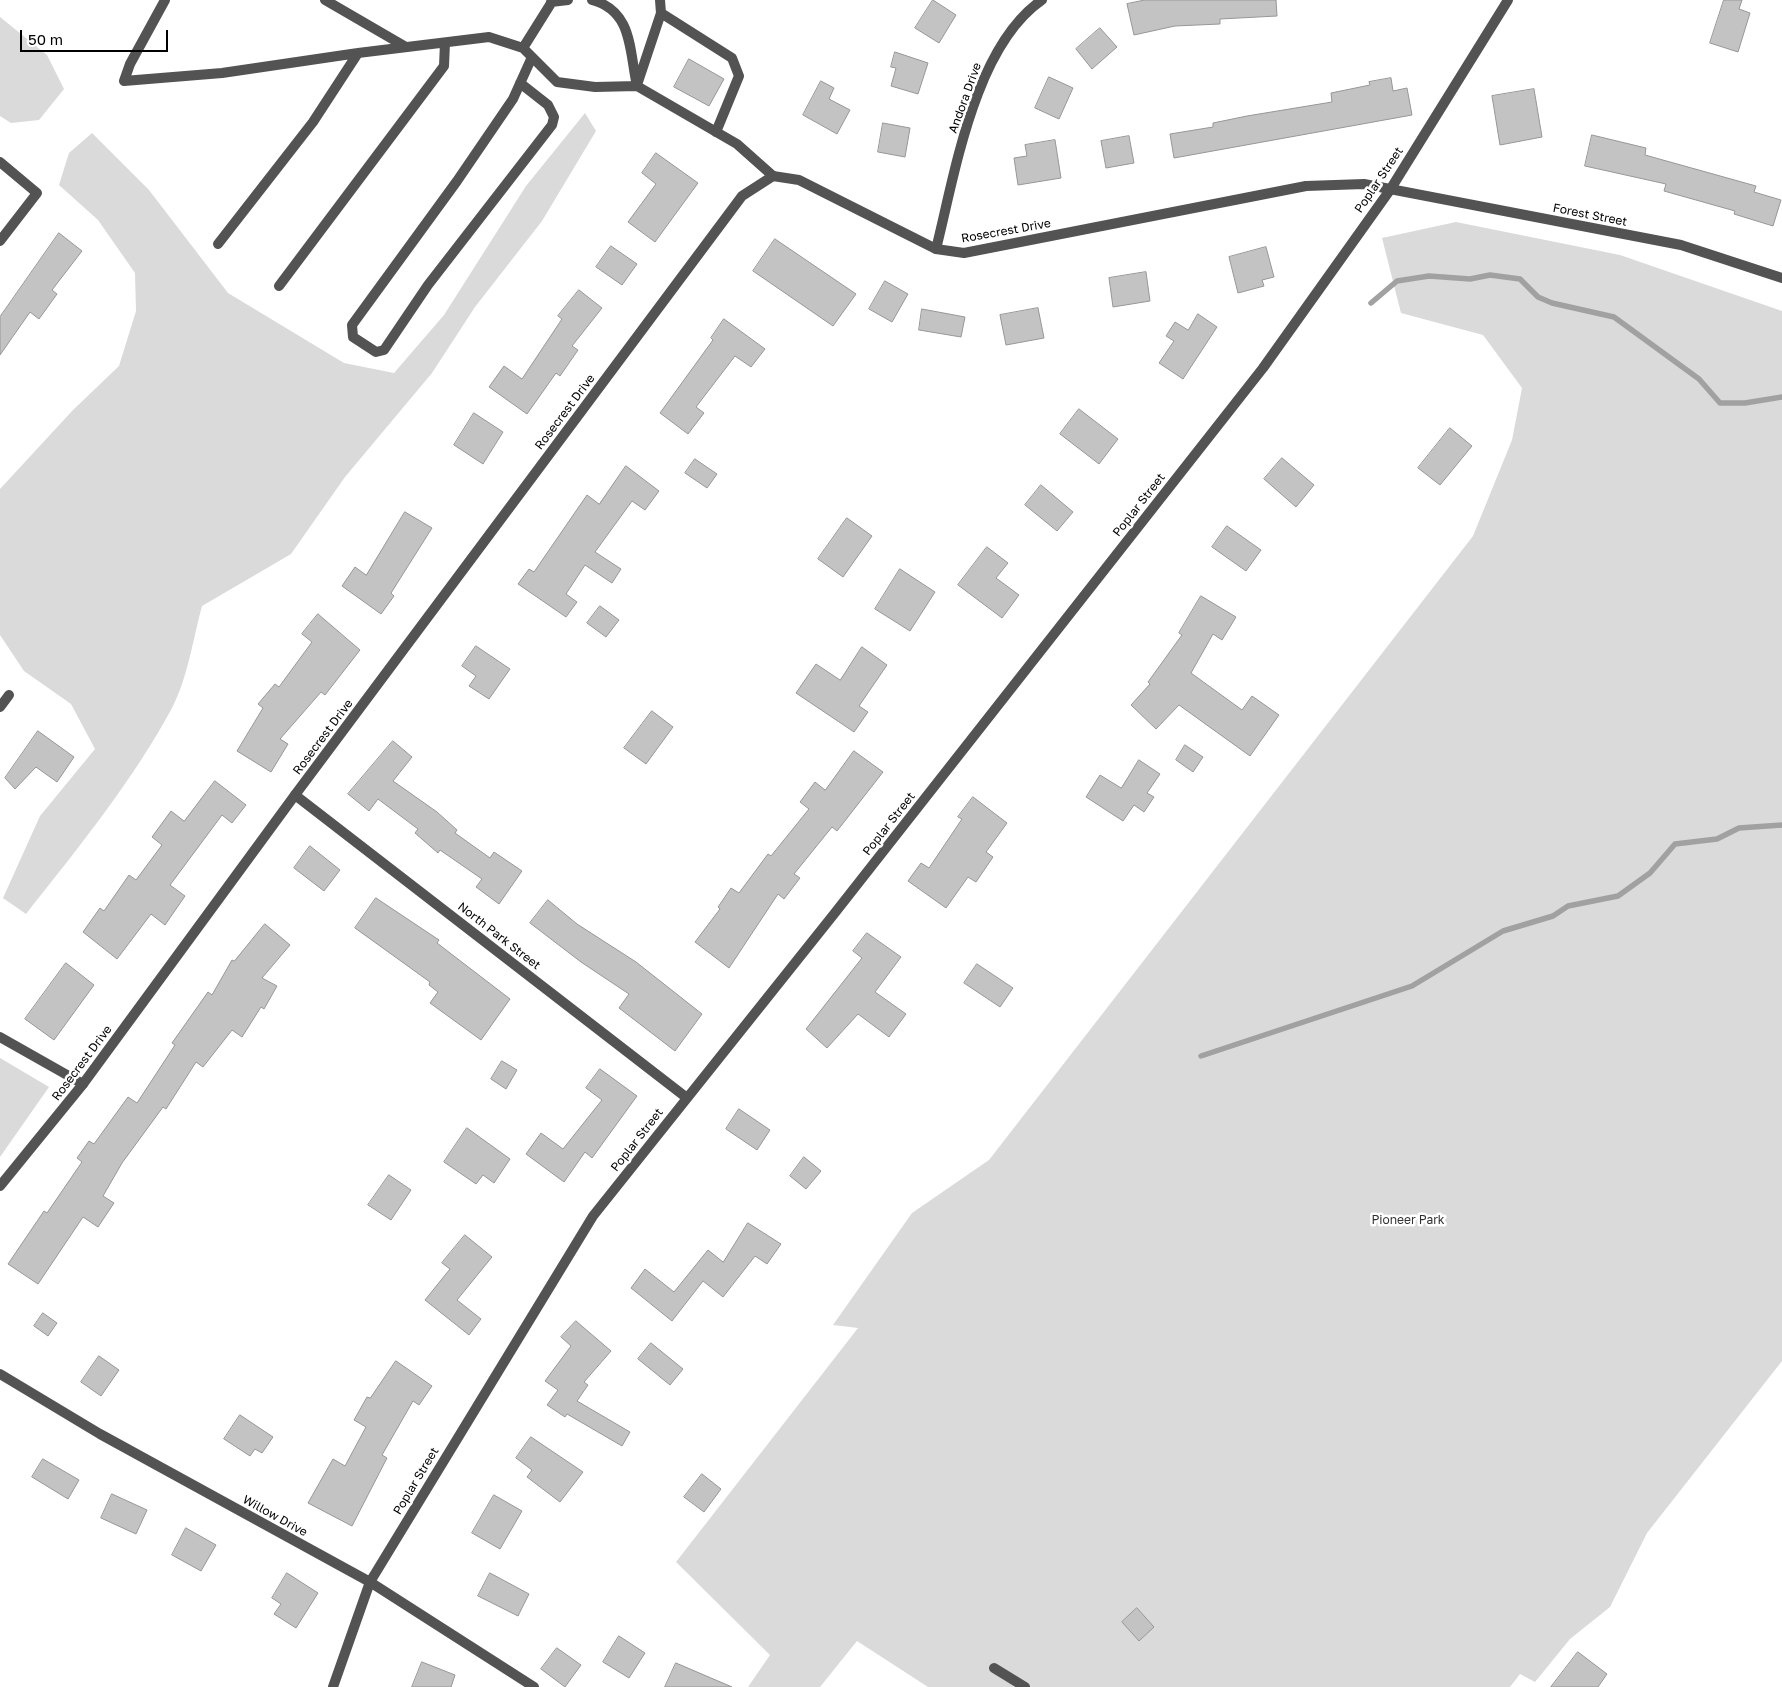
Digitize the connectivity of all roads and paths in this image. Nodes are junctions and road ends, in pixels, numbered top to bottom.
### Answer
1 (165, 0) edge
2 (325, 0) edge
3 (568, 0) edge
4 (592, 0) edge
5 (660, 0) edge
6 (1042, 0) edge
7 (1508, 0) edge
8 (552, 1) edge
9 (661, 13) junction
10 (445, 42) junction
11 (406, 47) junction
12 (523, 48) junction
13 (358, 53) junction
14 (532, 57) junction
15 (520, 83) junction
16 (637, 86) junction
17 (716, 132) junction
18 (0, 162) edge
19 (773, 176) junction
20 (1390, 190) junction
21 (0, 241) edge
22 (218, 244) dead end
23 (936, 250) junction
24 (1782, 278) edge
25 (279, 286) dead end
26 (9, 696) dead end
27 (0, 707) edge
28 (296, 795) junction
29 (0, 1037) edge
30 (83, 1084) junction
31 (687, 1098) junction
32 (0, 1186) edge
33 (0, 1374) edge
34 (370, 1582) junction
35 (994, 1668) dead end
36 (529, 1686) edge
37 (333, 1687) edge
38 (1025, 1687) edge

1 - 13 street
2 - 11 street
3 - 8 street
4 - 16 street
5 - 9 street
6 - 23 street, Andora Drive
7 - 20 street, Poplar Street
8 - 12 street
9 - 16 street
9 - 17 street
10 - 11 street
10 - 12 street
10 - 25 street
11 - 13 street
12 - 14 street
13 - 22 street
14 - 15 street
14 - 16 street
15 - 15 street
16 - 17 street
17 - 19 street
18 - 21 street
19 - 23 street, Rosecrest Drive
19 - 28 street, Rosecrest Drive
20 - 23 street, Rosecrest Drive
20 - 24 street, Forest Street
20 - 31 street, Poplar Street
26 - 27 street
28 - 30 street, Rosecrest Drive
28 - 31 street, North Park Street
29 - 30 street
30 - 32 street, Rosecrest Drive
31 - 34 street, Poplar Street
33 - 34 street, Willow Drive
34 - 36 street, Willow Drive
34 - 37 street, Poplar Street
35 - 38 street

